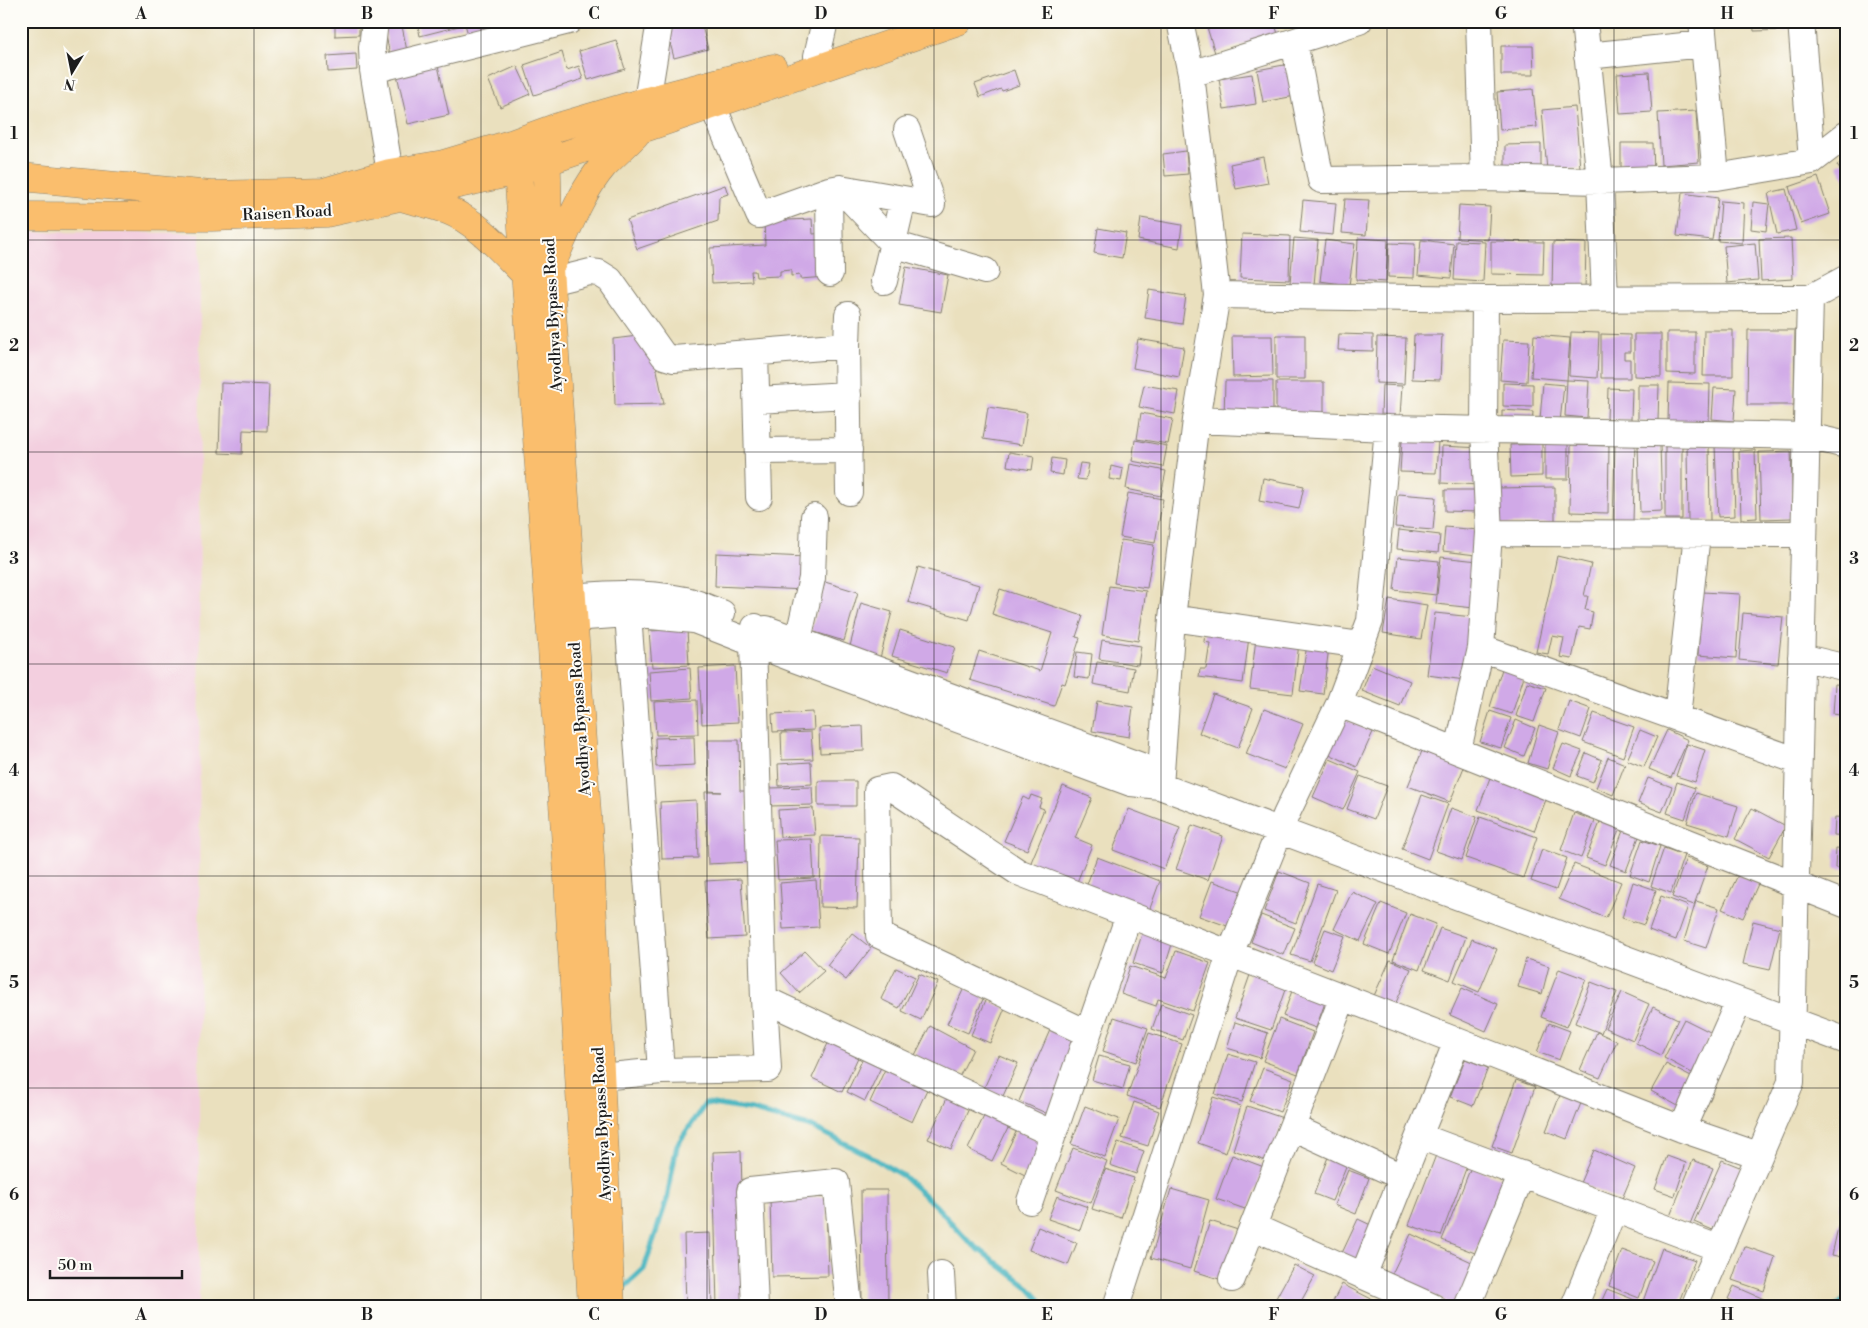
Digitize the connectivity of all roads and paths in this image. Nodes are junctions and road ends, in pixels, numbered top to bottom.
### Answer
1 (375, 21) edge
2 (569, 21) edge
3 (660, 21) edge
4 (824, 21) edge
5 (914, 21) edge
6 (958, 21) edge
7 (1180, 21) edge
8 (1359, 21) edge
9 (1479, 21) edge
10 (1584, 21) edge
11 (1801, 21) edge
12 (1703, 33) edge
13 (1294, 42) junction
14 (817, 56) junction
15 (1587, 56) junction
16 (373, 70) junction
17 (1191, 74) junction
18 (646, 101) junction
19 (712, 106) junction
20 (906, 130) dead end
21 (639, 131) junction
22 (546, 132) junction
23 (1847, 134) edge
24 (514, 143) junction
25 (547, 161) junction
26 (1812, 161) junction
27 (518, 172) junction
28 (21, 177) edge
29 (1716, 177) junction
30 (1484, 178) junction
31 (1600, 181) junction
32 (395, 185) junction
33 (834, 189) junction
34 (904, 199) junction
35 (21, 216) edge
36 (893, 244) junction
37 (985, 271) dead end
38 (830, 273) dead end
39 (542, 275) junction
40 (1847, 278) edge
41 (884, 281) dead end
42 (1217, 295) junction
43 (1604, 298) junction
44 (1810, 298) junction
45 (1485, 299) junction
46 (848, 316) dead end
47 (847, 344) junction
48 (755, 352) junction
49 (848, 395) junction
50 (756, 400) junction
51 (1196, 420) junction
52 (1388, 428) junction
53 (1484, 429) junction
54 (1807, 436) junction
55 (1847, 445) edge
56 (849, 450) junction
57 (758, 451) junction
58 (849, 492) dead end
59 (759, 497) dead end
60 (814, 517) dead end
61 (1489, 533) junction
62 (1697, 534) junction
63 (1804, 534) junction
64 (630, 603) junction
65 (561, 610) junction
66 (1172, 618) junction
67 (754, 634) junction
68 (1361, 645) junction
69 (1481, 648) junction
70 (796, 650) junction
71 (1801, 657) junction
72 (1847, 668) edge
73 (1340, 704) junction
74 (1677, 717) junction
75 (1458, 750) junction
76 (1798, 761) junction
77 (1160, 786) junction
78 (1279, 830) junction
79 (1795, 885) junction
80 (1847, 905) edge
81 (1129, 915) junction
82 (1230, 954) junction
83 (1343, 997) junction
84 (764, 999) junction
85 (1739, 1001) junction
86 (1793, 1021) junction
87 (1087, 1033) junction
88 (1457, 1040) junction
89 (1847, 1041) edge
90 (661, 1071) junction
91 (600, 1077) junction
92 (1292, 1127) junction
93 (1682, 1129) junction
94 (1053, 1134) junction
95 (1419, 1136) junction
96 (1758, 1156) junction
97 (1522, 1174) junction
98 (1402, 1177) junction
99 (1030, 1201) dead end
100 (1614, 1209) junction
101 (1254, 1227) junction
102 (598, 1247) junction
103 (1718, 1248) junction
104 (941, 1274) dead end
105 (1363, 1276) junction
106 (1232, 1279) dead end
107 (1116, 1304) edge
108 (592, 1307) edge
109 (611, 1307) edge
110 (755, 1307) edge
111 (849, 1307) edge
112 (943, 1307) edge
113 (1433, 1307) edge
114 (1467, 1307) edge
115 (1574, 1307) edge
116 (1694, 1307) edge

1 - 16 street
2 - 16 street
3 - 18 street
4 - 14 street
5 - 14 main road, Raisen Road
6 - 19 main road, Raisen Road
7 - 17 street
8 - 13 street
9 - 30 street
10 - 15 street
11 - 26 street
12 - 15 street
12 - 29 street
13 - 17 street
13 - 30 street
14 - 18 main road, Raisen Road
15 - 31 street
16 - 32 street
17 - 42 street
18 - 22 main road, Raisen Road
19 - 21 main road, Raisen Road
19 - 33 street
20 - 34 street
21 - 25 main road, Raisen Road
21 - 39 main road
22 - 24 main road, Raisen Road
22 - 25 main road, Ayodhya Bypass Road
23 - 26 street
24 - 27 main road, Ayodhya Bypass Road
24 - 32 main road, Raisen Road
25 - 27 main road, Raisen Road
25 - 39 main road, Ayodhya Bypass Road
26 - 29 street
27 - 32 main road, Raisen Road
27 - 39 main road, Ayodhya Bypass Road
28 - 32 main road, Raisen Road
29 - 31 street
30 - 31 street
31 - 43 street
32 - 35 main road, Raisen Road
32 - 39 main road
33 - 34 street
33 - 36 street
33 - 38 street
34 - 36 street
36 - 37 street
36 - 41 street
39 - 48 street
39 - 65 main road, Ayodhya Bypass Road
40 - 44 street
42 - 45 street
42 - 51 street
43 - 44 street
43 - 45 street
44 - 54 street
45 - 53 street
46 - 47 street
47 - 48 street
47 - 49 street
48 - 50 street
49 - 50 street
49 - 56 street
50 - 57 street
51 - 52 street
51 - 66 street
52 - 53 street
52 - 68 street
53 - 54 street
53 - 61 street
54 - 55 street
54 - 63 street
56 - 57 street
56 - 58 street
57 - 59 street
60 - 70 street
61 - 62 street
61 - 69 street
62 - 63 street
62 - 74 street
63 - 71 street
64 - 65 street
64 - 67 street
64 - 90 street
65 - 91 main road, Ayodhya Bypass Road
65 - 102 main road, Ayodhya Bypass Road
66 - 68 street
66 - 77 street
67 - 70 street
67 - 84 street
68 - 73 street
69 - 74 street
69 - 75 street
70 - 77 street
71 - 72 street
71 - 76 street
73 - 75 street
73 - 78 street
74 - 76 street
75 - 79 street
76 - 79 street
77 - 78 street
78 - 82 street
78 - 85 street
79 - 80 street
79 - 86 street
81 - 82 street
81 - 87 street
81 - 87 street
82 - 83 street
82 - 107 street
83 - 88 street
83 - 92 street
84 - 90 street
84 - 94 street
85 - 86 street
85 - 93 street
86 - 89 street
86 - 96 street
87 - 94 street
88 - 93 street
88 - 95 street
90 - 91 street
91 - 102 main road, Ayodhya Bypass Road
92 - 98 street
92 - 101 street
93 - 96 street
94 - 99 street
95 - 97 street
95 - 98 street
96 - 103 street
97 - 100 street
97 - 114 street
98 - 105 street
100 - 103 street
100 - 115 street
101 - 105 street
101 - 106 street
102 - 108 main road, Ayodhya Bypass Road
102 - 109 main road, Ayodhya Bypass Road
103 - 116 street
104 - 112 street
105 - 113 street
110 - 111 street

